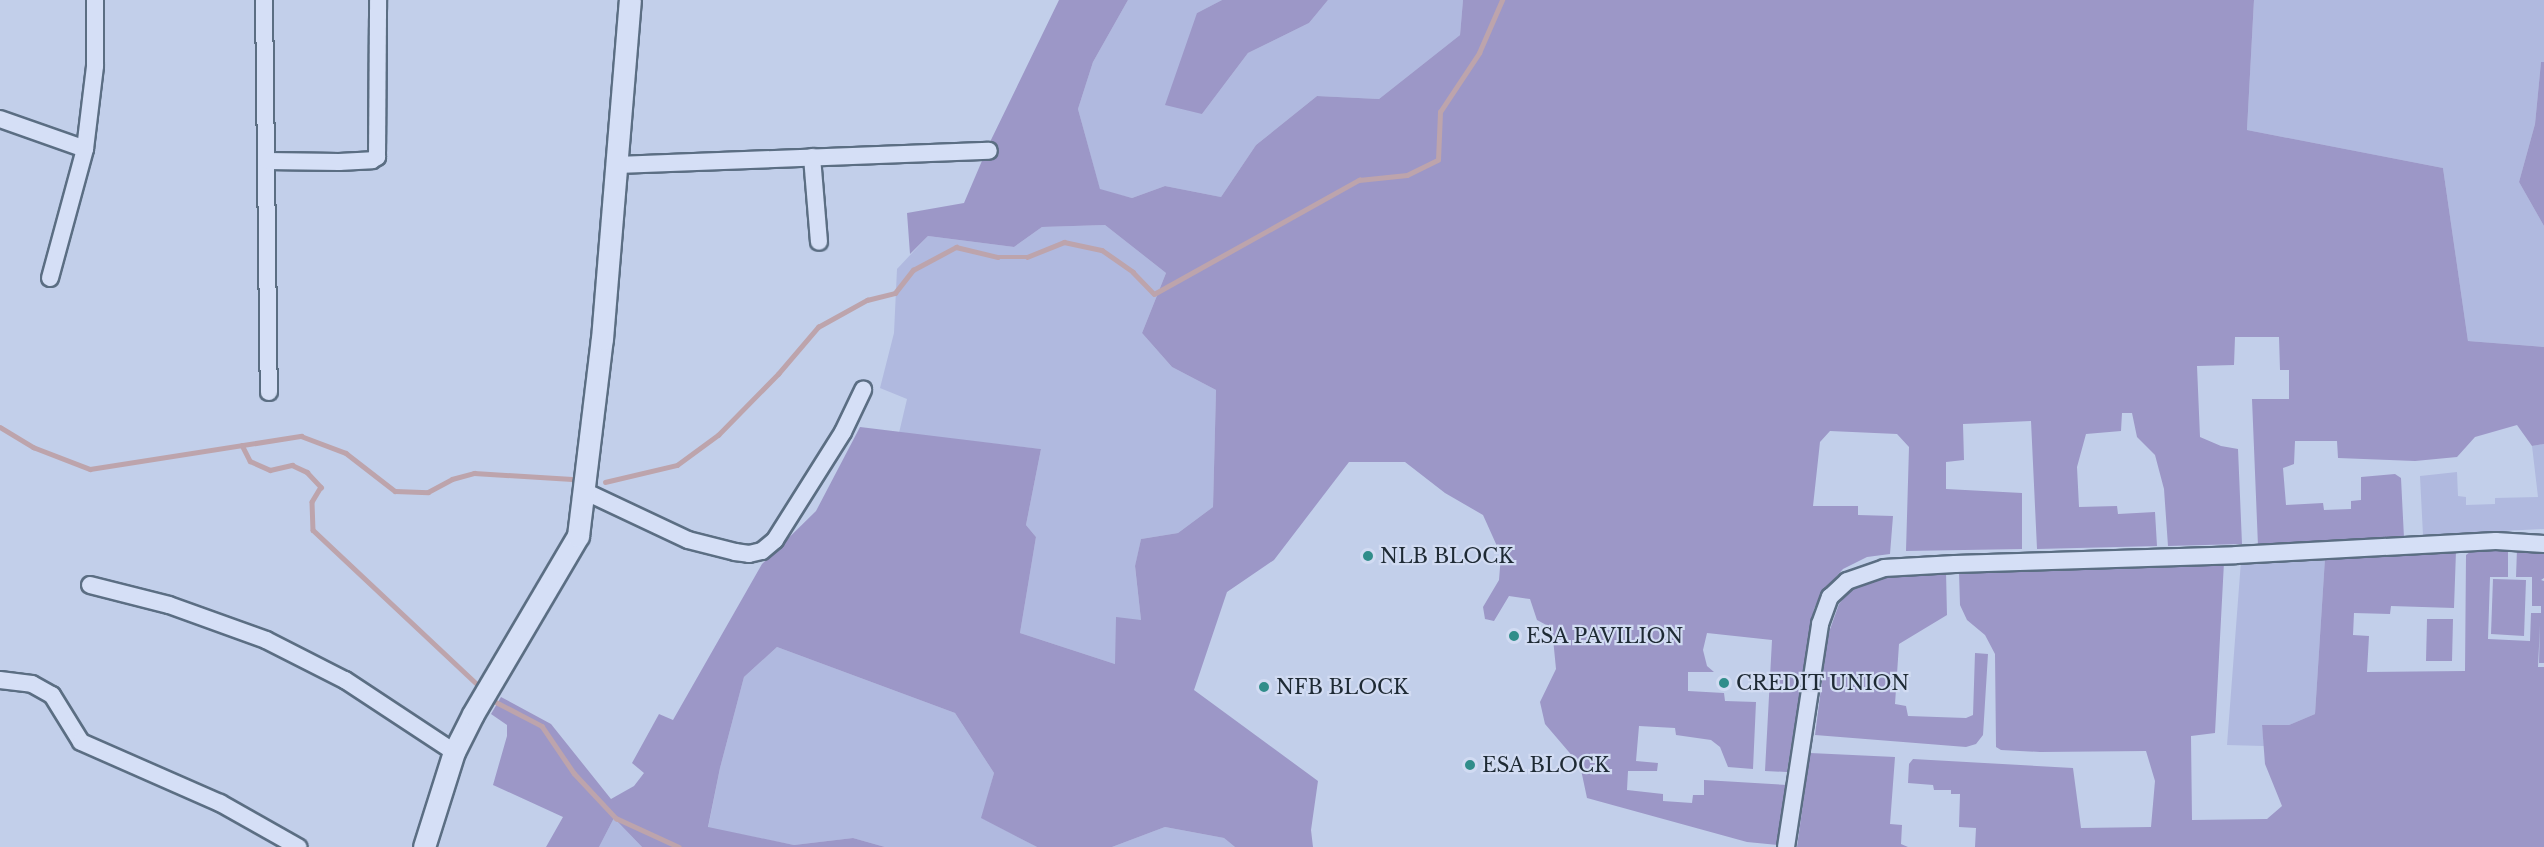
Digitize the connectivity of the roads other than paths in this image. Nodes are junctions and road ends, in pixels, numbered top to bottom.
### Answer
1 (95, 0) edge
2 (264, 0) edge
3 (378, 0) edge
4 (630, 0) edge
5 (0, 119) edge
6 (85, 149) junction
7 (988, 151) dead end
8 (812, 158) junction
9 (267, 161) junction
10 (616, 165) junction
11 (819, 242) dead end
12 (50, 278) dead end
13 (863, 390) dead end
14 (269, 392) dead end
15 (584, 491) junction
16 (2544, 544) edge
17 (90, 585) dead end
18 (0, 680) edge
19 (454, 752) junction
20 (298, 847) edge
21 (424, 847) edge
22 (1786, 847) edge

1 - 6 street
2 - 9 street
3 - 9 street
4 - 10 street
5 - 6 street
6 - 12 street
7 - 8 street
8 - 10 street
8 - 11 street
9 - 14 street
10 - 15 street
13 - 15 street
15 - 19 street
16 - 22 street
17 - 19 street
18 - 20 street
19 - 21 street

